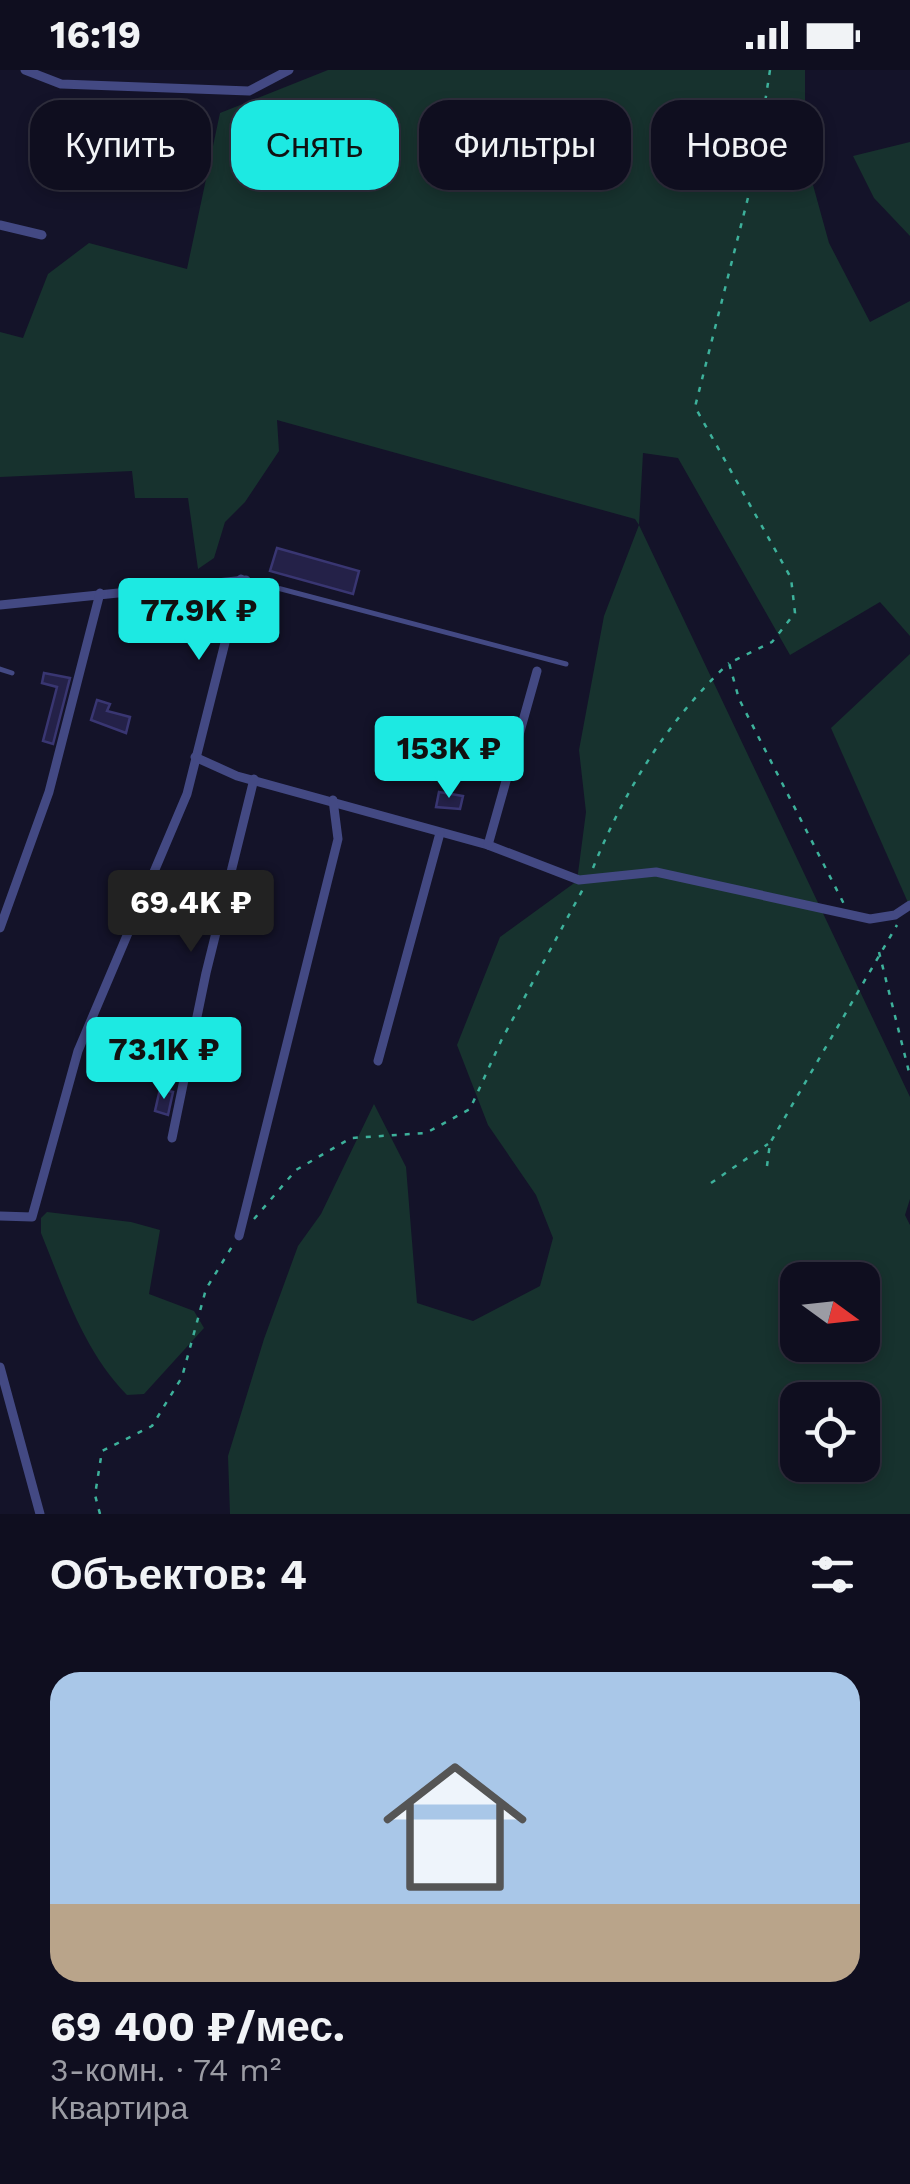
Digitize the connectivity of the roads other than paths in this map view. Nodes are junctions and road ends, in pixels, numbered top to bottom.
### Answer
1 (25, 70) edge
2 (290, 70) edge
3 (0, 225) edge
4 (42, 236) dead end
5 (244, 579) junction
6 (100, 593) junction
7 (0, 605) edge
8 (566, 664) dead end
9 (0, 669) edge
10 (537, 671) dead end
11 (12, 673) dead end
12 (195, 757) junction
13 (254, 780) junction
14 (333, 800) junction
15 (440, 833) junction
16 (488, 845) junction
17 (910, 904) edge
18 (0, 928) edge
19 (378, 1061) dead end
20 (172, 1138) dead end
21 (0, 1216) edge
22 (238, 1236) road end
23 (0, 1367) edge
24 (40, 1514) edge

1 - 2 street
3 - 4 street
5 - 6 street
5 - 8 lane
5 - 12 street
6 - 7 street
6 - 18 street
9 - 11 lane
10 - 16 street
12 - 13 street
12 - 21 street
13 - 14 street
13 - 20 street
14 - 15 street
14 - 22 street
15 - 16 street
15 - 19 street
16 - 17 street
23 - 24 street

